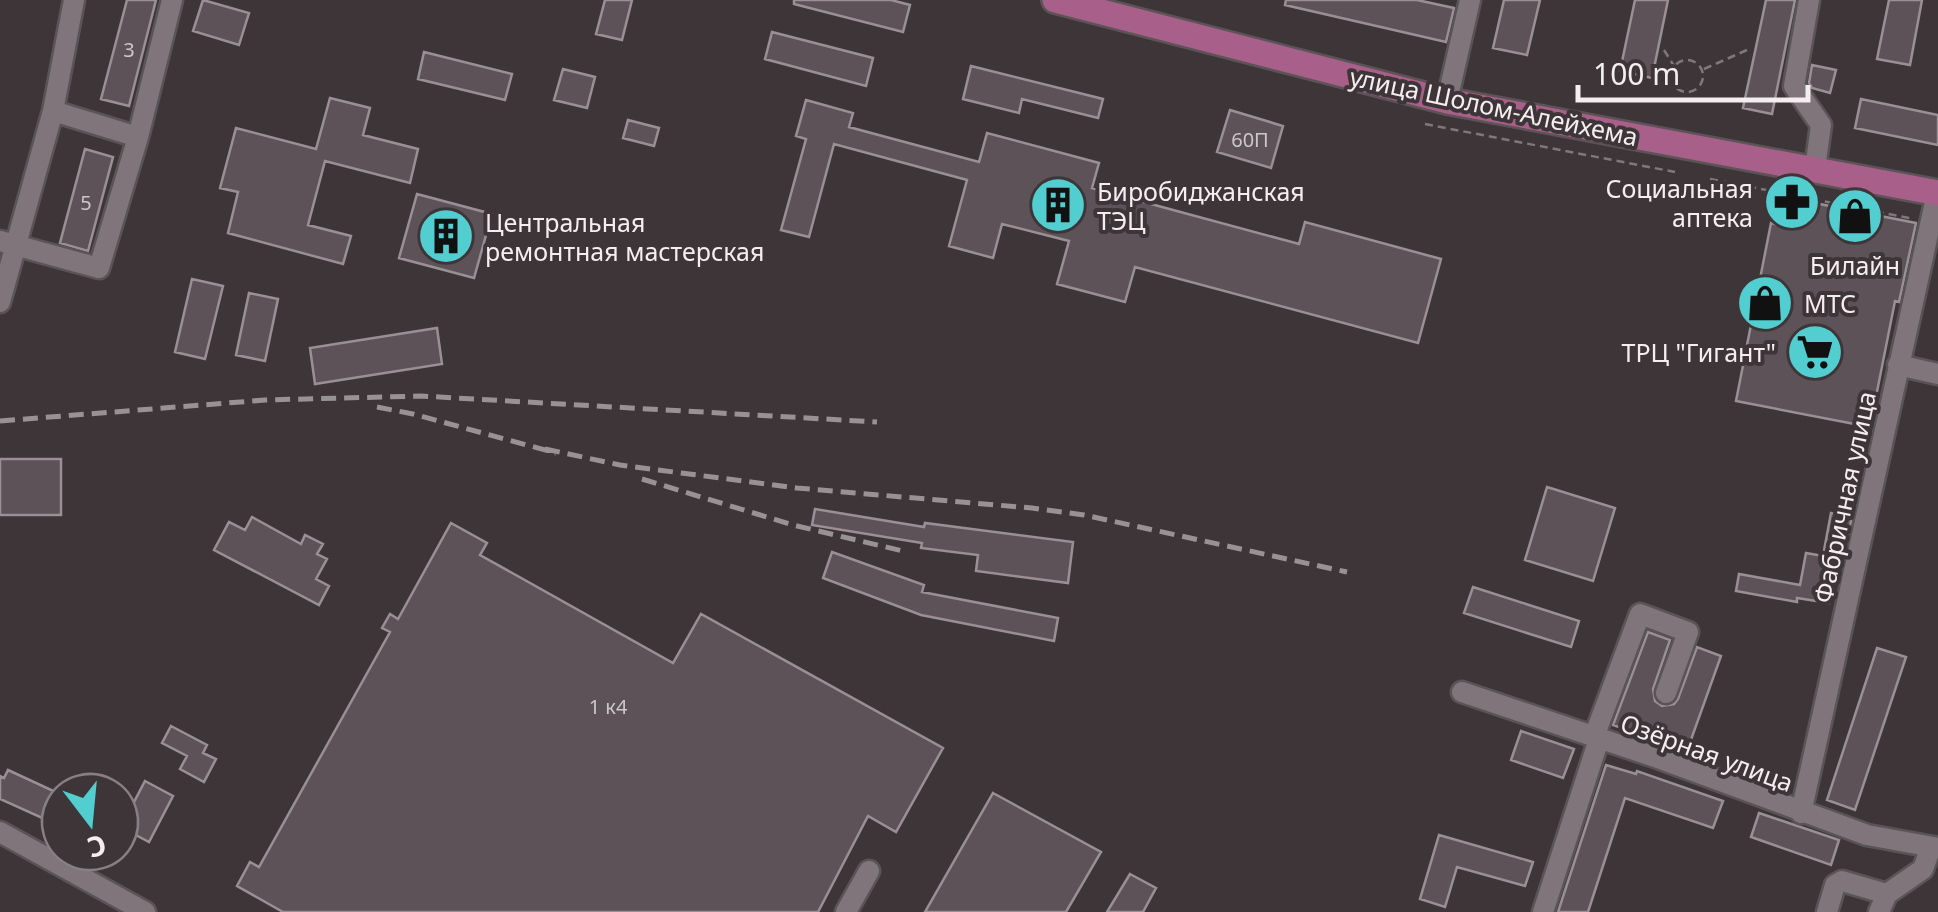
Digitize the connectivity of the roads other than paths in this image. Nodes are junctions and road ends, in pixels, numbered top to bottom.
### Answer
1 (74, 0) edge
2 (172, 0) edge
3 (1054, 0) edge
4 (1470, 0) edge
5 (1809, 0) edge
6 (1447, 101) junction
7 (53, 110) junction
8 (138, 137) junction
9 (1814, 169) junction
10 (1938, 193) edge
11 (8, 242) edge
12 (0, 302) edge
13 (1898, 365) junction
14 (1938, 374) edge
15 (1462, 692) dead end
16 (1666, 693) dead end
17 (1597, 738) junction
18 (1801, 813) junction
19 (0, 832) edge
20 (1935, 847) edge
21 (869, 871) dead end
22 (1883, 903) edge
23 (145, 912) edge
24 (846, 912) edge
25 (1543, 912) edge
26 (1827, 912) edge

1 - 7 street
2 - 8 street
3 - 6 main road, улица Шолом-Алейхема
4 - 6 street
5 - 9 street
6 - 9 main road, улица Шолом-Алейхема
7 - 8 street
7 - 11 street
8 - 11 street
9 - 10 main road, улица Шолом-Алейхема
10 - 13 street, Фабричная улица
11 - 12 street
13 - 14 street
13 - 18 street, Фабричная улица
15 - 17 street, Озёрная улица
16 - 17 street
17 - 18 street, Озёрная улица
17 - 25 street
18 - 20 street, Озёрная улица
19 - 23 street
20 - 22 street
21 - 24 street
22 - 26 street

